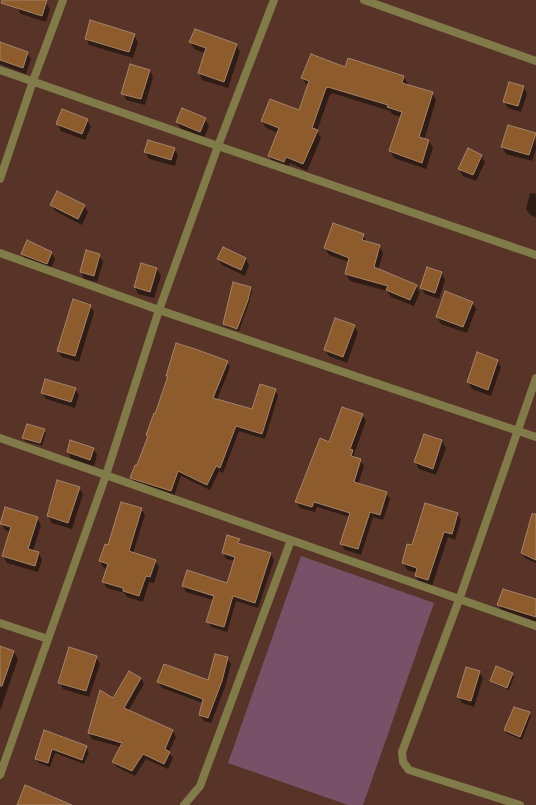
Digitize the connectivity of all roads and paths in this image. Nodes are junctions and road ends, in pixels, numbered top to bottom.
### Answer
1 (63, 0) edge
2 (274, 0) edge
3 (364, 0) edge
4 (536, 61) edge
5 (0, 70) edge
6 (33, 81) junction
7 (218, 146) junction
8 (0, 179) edge
9 (0, 253) edge
10 (536, 255) edge
11 (159, 310) junction
12 (536, 378) edge
13 (518, 431) junction
14 (536, 437) edge
15 (0, 438) edge
16 (106, 475) junction
17 (291, 540) junction
18 (459, 600) junction
19 (0, 623) edge
20 (536, 626) edge
21 (48, 639) junction
22 (0, 775) edge
23 (184, 805) edge
24 (520, 805) edge

1 - 6 street
2 - 7 street
3 - 4 street
5 - 6 street
6 - 7 street
6 - 8 street
7 - 10 street
7 - 11 street
9 - 11 street
11 - 13 street
11 - 16 street
12 - 13 street
13 - 14 street
13 - 18 street
15 - 16 street
16 - 17 street
16 - 21 street
17 - 18 street
17 - 23 street
18 - 20 street
18 - 24 street
19 - 21 street
21 - 22 street

